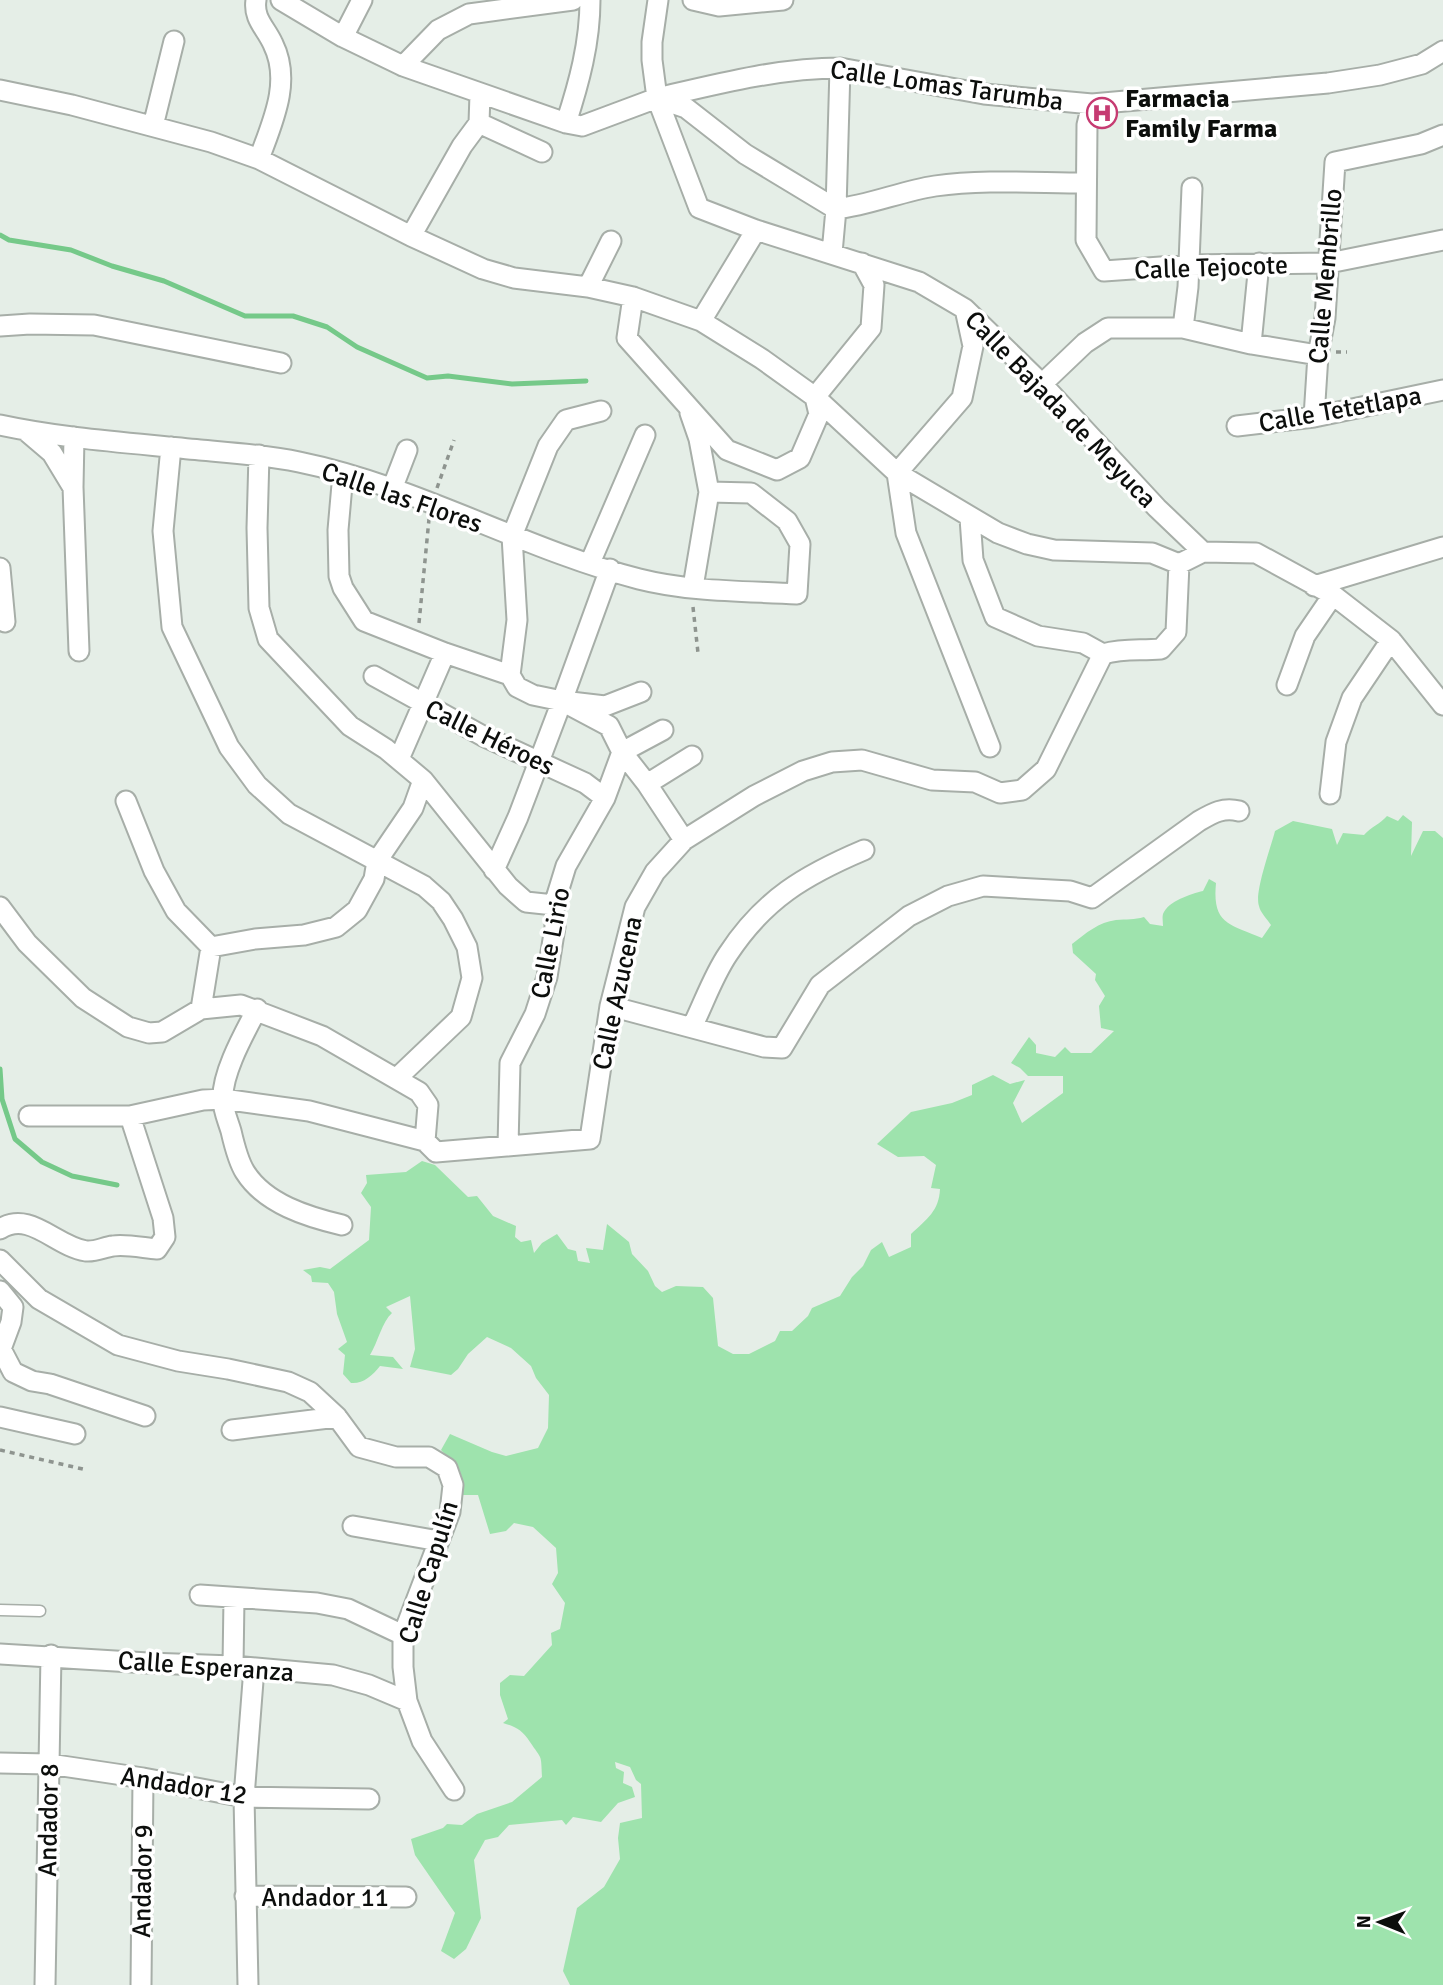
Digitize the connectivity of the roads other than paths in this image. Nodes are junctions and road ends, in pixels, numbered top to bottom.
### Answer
1 (256, 0) edge
2 (281, 0) edge
3 (362, 0) edge
4 (573, 0) edge
5 (590, 0) edge
6 (658, 0) edge
7 (693, 0) edge
8 (783, 0) edge
9 (343, 37) junction
10 (174, 41) dead end
11 (1443, 51) edge
12 (403, 66) junction
13 (840, 68) junction
14 (0, 90) edge
15 (480, 94) junction
16 (657, 98) junction
17 (1092, 104) junction
18 (479, 123) junction
19 (566, 123) junction
20 (153, 126) junction
21 (1443, 135) edge
22 (542, 152) dead end
23 (259, 159) junction
24 (1086, 183) junction
25 (1192, 188) dead end
26 (836, 208) junction
27 (756, 230) junction
28 (411, 236) junction
29 (1443, 240) edge
30 (611, 241) dead end
31 (832, 253) junction
32 (862, 263) junction
33 (1259, 263) junction
34 (1329, 263) junction
35 (1189, 265) junction
36 (588, 287) junction
37 (633, 297) junction
38 (965, 309) junction
39 (701, 321) junction
40 (0, 326) edge
41 (1183, 328) junction
42 (1251, 344) junction
43 (1318, 355) junction
44 (281, 363) dead end
45 (1042, 384) junction
46 (1443, 390) edge
47 (815, 397) junction
48 (686, 402) junction
49 (601, 411) dead end
50 (0, 413) edge
51 (1314, 417) junction
52 (0, 425) edge
53 (1237, 426) dead end
54 (26, 430) junction
55 (645, 435) dead end
56 (74, 437) junction
57 (171, 447) junction
58 (407, 450) dead end
59 (259, 455) junction
60 (897, 472) junction
61 (343, 473) junction
62 (73, 487) junction
63 (392, 489) junction
64 (709, 492) junction
65 (970, 517) junction
66 (512, 536) junction
67 (1443, 547) edge
68 (1202, 552) junction
69 (590, 563) junction
70 (1179, 564) junction
71 (0, 568) edge
72 (610, 569) junction
73 (1314, 586) junction
74 (692, 587) junction
75 (1333, 595) junction
76 (5, 622) dead end
77 (1391, 640) junction
78 (79, 651) dead end
79 (445, 653) junction
80 (1104, 654) junction
81 (374, 676) dead end
82 (510, 676) junction
83 (1287, 685) dead end
84 (642, 692) dead end
85 (562, 701) junction
86 (423, 704) junction
87 (1443, 705) edge
88 (663, 730) dead end
89 (990, 747) dead end
90 (622, 752) junction
91 (692, 756) dead end
92 (399, 759) junction
93 (540, 761) junction
94 (423, 780) junction
95 (647, 785) junction
96 (1330, 794) dead end
97 (605, 798) junction
98 (126, 802) dead end
99 (1239, 811) dead end
100 (684, 840) junction
101 (864, 850) dead end
102 (377, 860) junction
103 (494, 870) junction
104 (554, 905) junction
105 (0, 906) edge
106 (211, 947) junction
107 (610, 1006) junction
108 (201, 1009) junction
109 (257, 1009) junction
110 (692, 1027) junction
111 (397, 1078) junction
112 (223, 1099) junction
113 (29, 1116) dead end
114 (130, 1116) junction
115 (425, 1141) junction
116 (508, 1146) junction
117 (342, 1225) dead end
118 (0, 1229) edge
119 (0, 1260) edge
120 (0, 1291) edge
121 (145, 1416) dead end
122 (0, 1417) edge
123 (337, 1417) junction
124 (232, 1430) dead end
125 (75, 1434) dead end
126 (353, 1526) dead end
127 (439, 1541) junction
128 (200, 1595) dead end
129 (234, 1598) junction
130 (0, 1610) edge
131 (40, 1611) dead end
132 (403, 1635) junction
133 (0, 1654) edge
134 (51, 1655) junction
135 (233, 1666) junction
136 (254, 1668) junction
137 (407, 1701) junction
138 (0, 1763) edge
139 (49, 1764) junction
140 (143, 1778) junction
141 (454, 1790) dead end
142 (244, 1797) junction
143 (369, 1799) dead end
144 (244, 1896) junction
145 (406, 1897) dead end
146 (45, 1985) edge
147 (141, 1985) edge
148 (248, 1985) edge

1 - 23 street
2 - 9 street
3 - 9 street
4 - 12 street
5 - 19 street
6 - 16 street, Calle Bajada de Meyuca
7 - 8 street
9 - 12 street
10 - 20 street
11 - 17 street, Calle Lomas Tarumba
12 - 15 street
13 - 16 street, Calle Lomas Tarumba
13 - 17 street, Calle Lomas Tarumba
13 - 26 street
14 - 20 street
15 - 18 street
15 - 19 street
16 - 19 street, Calle Lomas Tarumba
16 - 26 street
16 - 27 street, Calle Bajada de Meyuca
17 - 24 street
18 - 22 street
18 - 28 street
20 - 23 street
21 - 34 street, Calle Membrillo
23 - 28 street
24 - 26 street
24 - 35 street, Calle Tejocote
25 - 35 street
26 - 31 street
27 - 31 street, Calle Bajada de Meyuca
27 - 39 street
28 - 36 street
29 - 34 street, Calle Tejocote
30 - 36 street
31 - 32 street, Calle Bajada de Meyuca
32 - 38 street, Calle Bajada de Meyuca
32 - 47 street
33 - 34 street, Calle Tejocote
33 - 35 street, Calle Tejocote
33 - 42 street
34 - 43 street, Calle Membrillo
35 - 41 street
36 - 37 street
37 - 39 street
37 - 48 street
38 - 45 street, Calle Bajada de Meyuca
38 - 60 street
39 - 47 street
40 - 44 street
41 - 42 street
41 - 45 street
42 - 43 street
43 - 51 street, Calle Membrillo
45 - 68 street, Calle Bajada de Meyuca
46 - 51 street, Calle Tetetlapa
47 - 48 street
47 - 60 street
48 - 64 street
49 - 66 street
50 - 54 street
51 - 53 street, Calle Tetetlapa
52 - 54 street, Calle las Flores
54 - 56 street, Calle las Flores
54 - 62 street
55 - 69 street
56 - 57 street, Calle las Flores
56 - 62 street
57 - 59 street, Calle las Flores
57 - 102 street
58 - 63 street
59 - 61 street, Calle las Flores
59 - 92 street
60 - 65 street
60 - 89 street
61 - 63 street, Calle las Flores
61 - 79 street
62 - 78 street
63 - 66 street, Calle las Flores
64 - 74 street
64 - 74 street, Calle las Flores
65 - 70 street
65 - 80 street
66 - 69 street, Calle las Flores
66 - 82 street
67 - 73 street
68 - 70 street
68 - 73 street
69 - 72 street, Calle las Flores
70 - 80 street
71 - 76 street
72 - 74 street, Calle las Flores
72 - 85 street
73 - 75 street
75 - 77 street
75 - 83 street
77 - 87 street
77 - 96 street
79 - 82 street
79 - 86 street
80 - 100 street, Calle Azucena
81 - 86 street, Calle Héroes
82 - 85 street
84 - 85 street
85 - 90 street
85 - 93 street
86 - 92 street
86 - 93 street, Calle Héroes
88 - 90 street
90 - 95 street
90 - 97 street, Calle Lirio
91 - 95 street
92 - 94 street
93 - 97 street, Calle Héroes
93 - 103 street
94 - 102 street
94 - 103 street
95 - 100 street
97 - 104 street, Calle Lirio
98 - 106 street
99 - 110 street
100 - 107 street, Calle Azucena
101 - 110 street
102 - 106 street
102 - 111 street
103 - 104 street
104 - 116 street, Calle Lirio
105 - 108 street
106 - 108 street
107 - 110 street
107 - 116 street, Calle Azucena
108 - 109 street
109 - 111 street
109 - 112 street
111 - 115 street
112 - 114 street
112 - 115 street
112 - 117 street
113 - 114 street
114 - 118 street
115 - 116 street
119 - 123 street
120 - 121 street
122 - 125 street
123 - 124 street
123 - 127 street, Calle Capulín
126 - 127 street
127 - 132 street, Calle Capulín
128 - 129 street
129 - 132 street
129 - 135 street
130 - 131 lane
132 - 137 street, Calle Capulín
133 - 134 street, Calle Esperanza
134 - 135 street, Calle Esperanza
134 - 139 street, Andador 8
135 - 136 street, Calle Esperanza
136 - 137 street, Calle Esperanza
136 - 142 street
137 - 141 street, Calle Capulín
138 - 139 street, Andador 12
139 - 140 street, Andador 12
139 - 146 street, Andador 8
140 - 142 street, Andador 12
140 - 147 street, Andador 9
142 - 143 street, Andador 12
142 - 144 street
144 - 145 street, Andador 11
144 - 148 street

